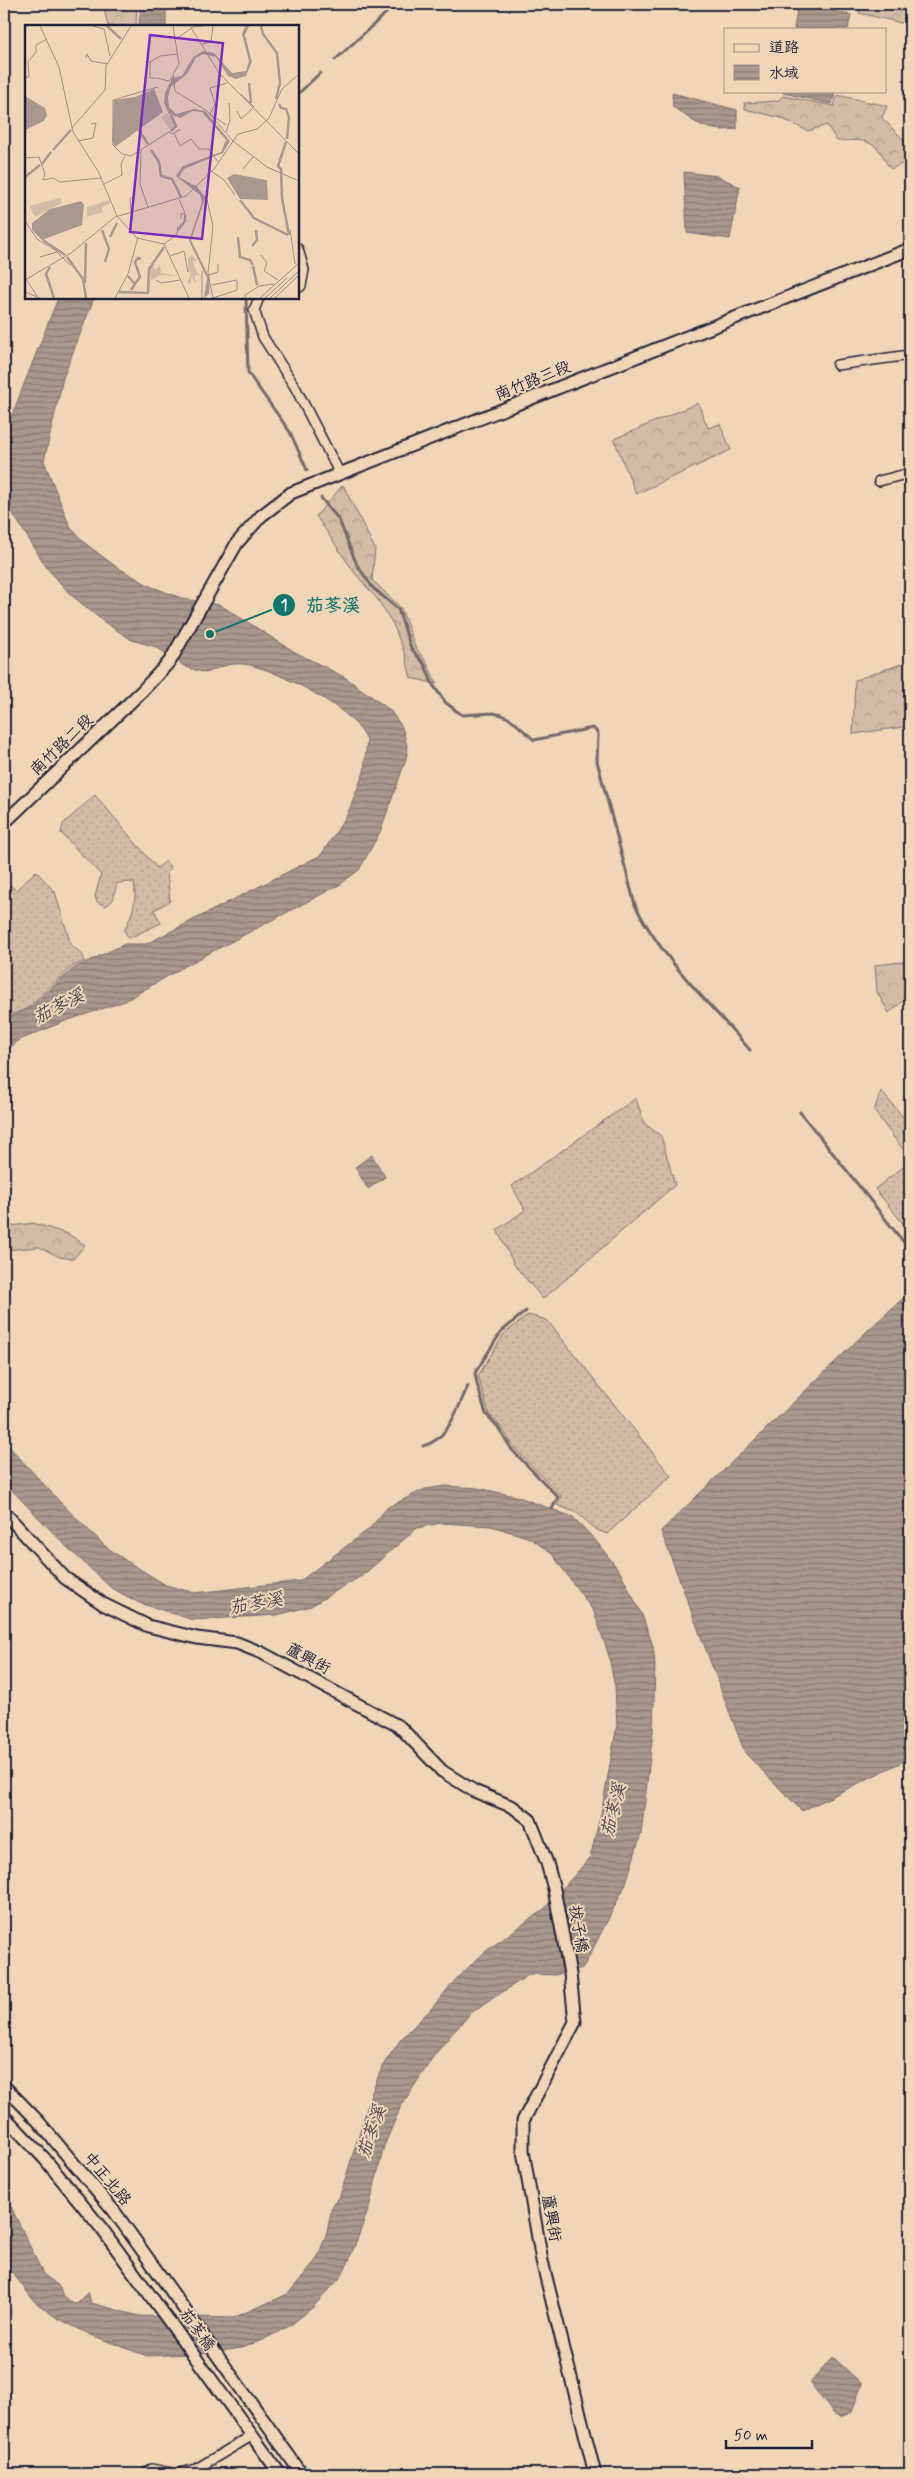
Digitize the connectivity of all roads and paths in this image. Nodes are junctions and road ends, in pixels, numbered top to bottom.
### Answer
1 (910, 249) edge
2 (299, 253) edge
3 (299, 288) edge
4 (259, 299) edge
5 (910, 355) edge
6 (838, 365) dead end
7 (910, 473) edge
8 (340, 474) junction
9 (879, 481) dead end
10 (142, 691) joint
11 (4, 823) edge
12 (4, 1512) edge
13 (554, 1889) joint
14 (570, 1974) joint
15 (4, 2086) edge
16 (4, 2116) edge
17 (179, 2300) joint
18 (253, 2436) junction
19 (145, 2474) edge
20 (280, 2474) edge
21 (302, 2474) edge
22 (595, 2474) edge

1 - 8 street, 南竹路三段
2 - 3 street
4 - 8 street
5 - 6 street
7 - 9 street
8 - 10 street, 南竹路三段
10 - 11 street, 南竹路二段
12 - 13 street, 蘆興街
13 - 14 street, 拔子橋
14 - 22 street, 蘆興街
15 - 17 street, 中正北路
16 - 18 street, 茄苳橋
17 - 21 street, 茄苳橋
18 - 19 street
18 - 20 street

